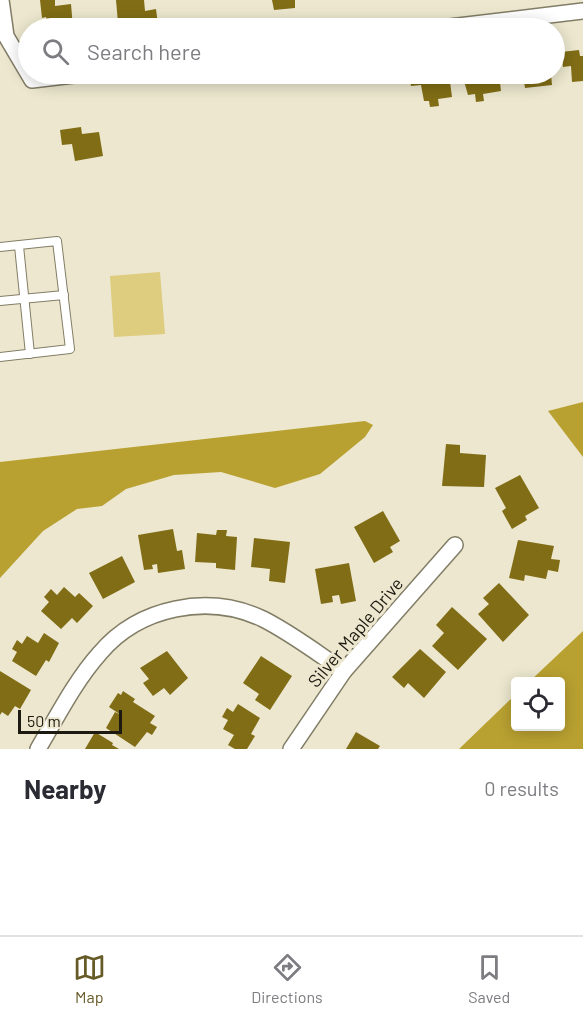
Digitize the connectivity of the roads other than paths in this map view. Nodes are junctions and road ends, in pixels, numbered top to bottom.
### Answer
1 (1, 0) edge
2 (583, 11) edge
3 (525, 18) edge
4 (18, 56) edge
5 (19, 246) junction
6 (0, 247) edge
7 (64, 295) junction
8 (24, 299) junction
9 (0, 301) edge
10 (30, 354) junction
11 (0, 357) edge
12 (455, 545) dead end
13 (344, 671) junction
14 (38, 749) edge
15 (291, 749) edge

1 - 4 street
2 - 3 street
5 - 6 lane
5 - 7 lane
5 - 8 lane
7 - 8 lane
7 - 10 lane
8 - 9 lane
8 - 10 lane
10 - 11 lane
12 - 13 street, Silver Maple Drive
13 - 14 street
13 - 15 street, Silver Maple Drive

